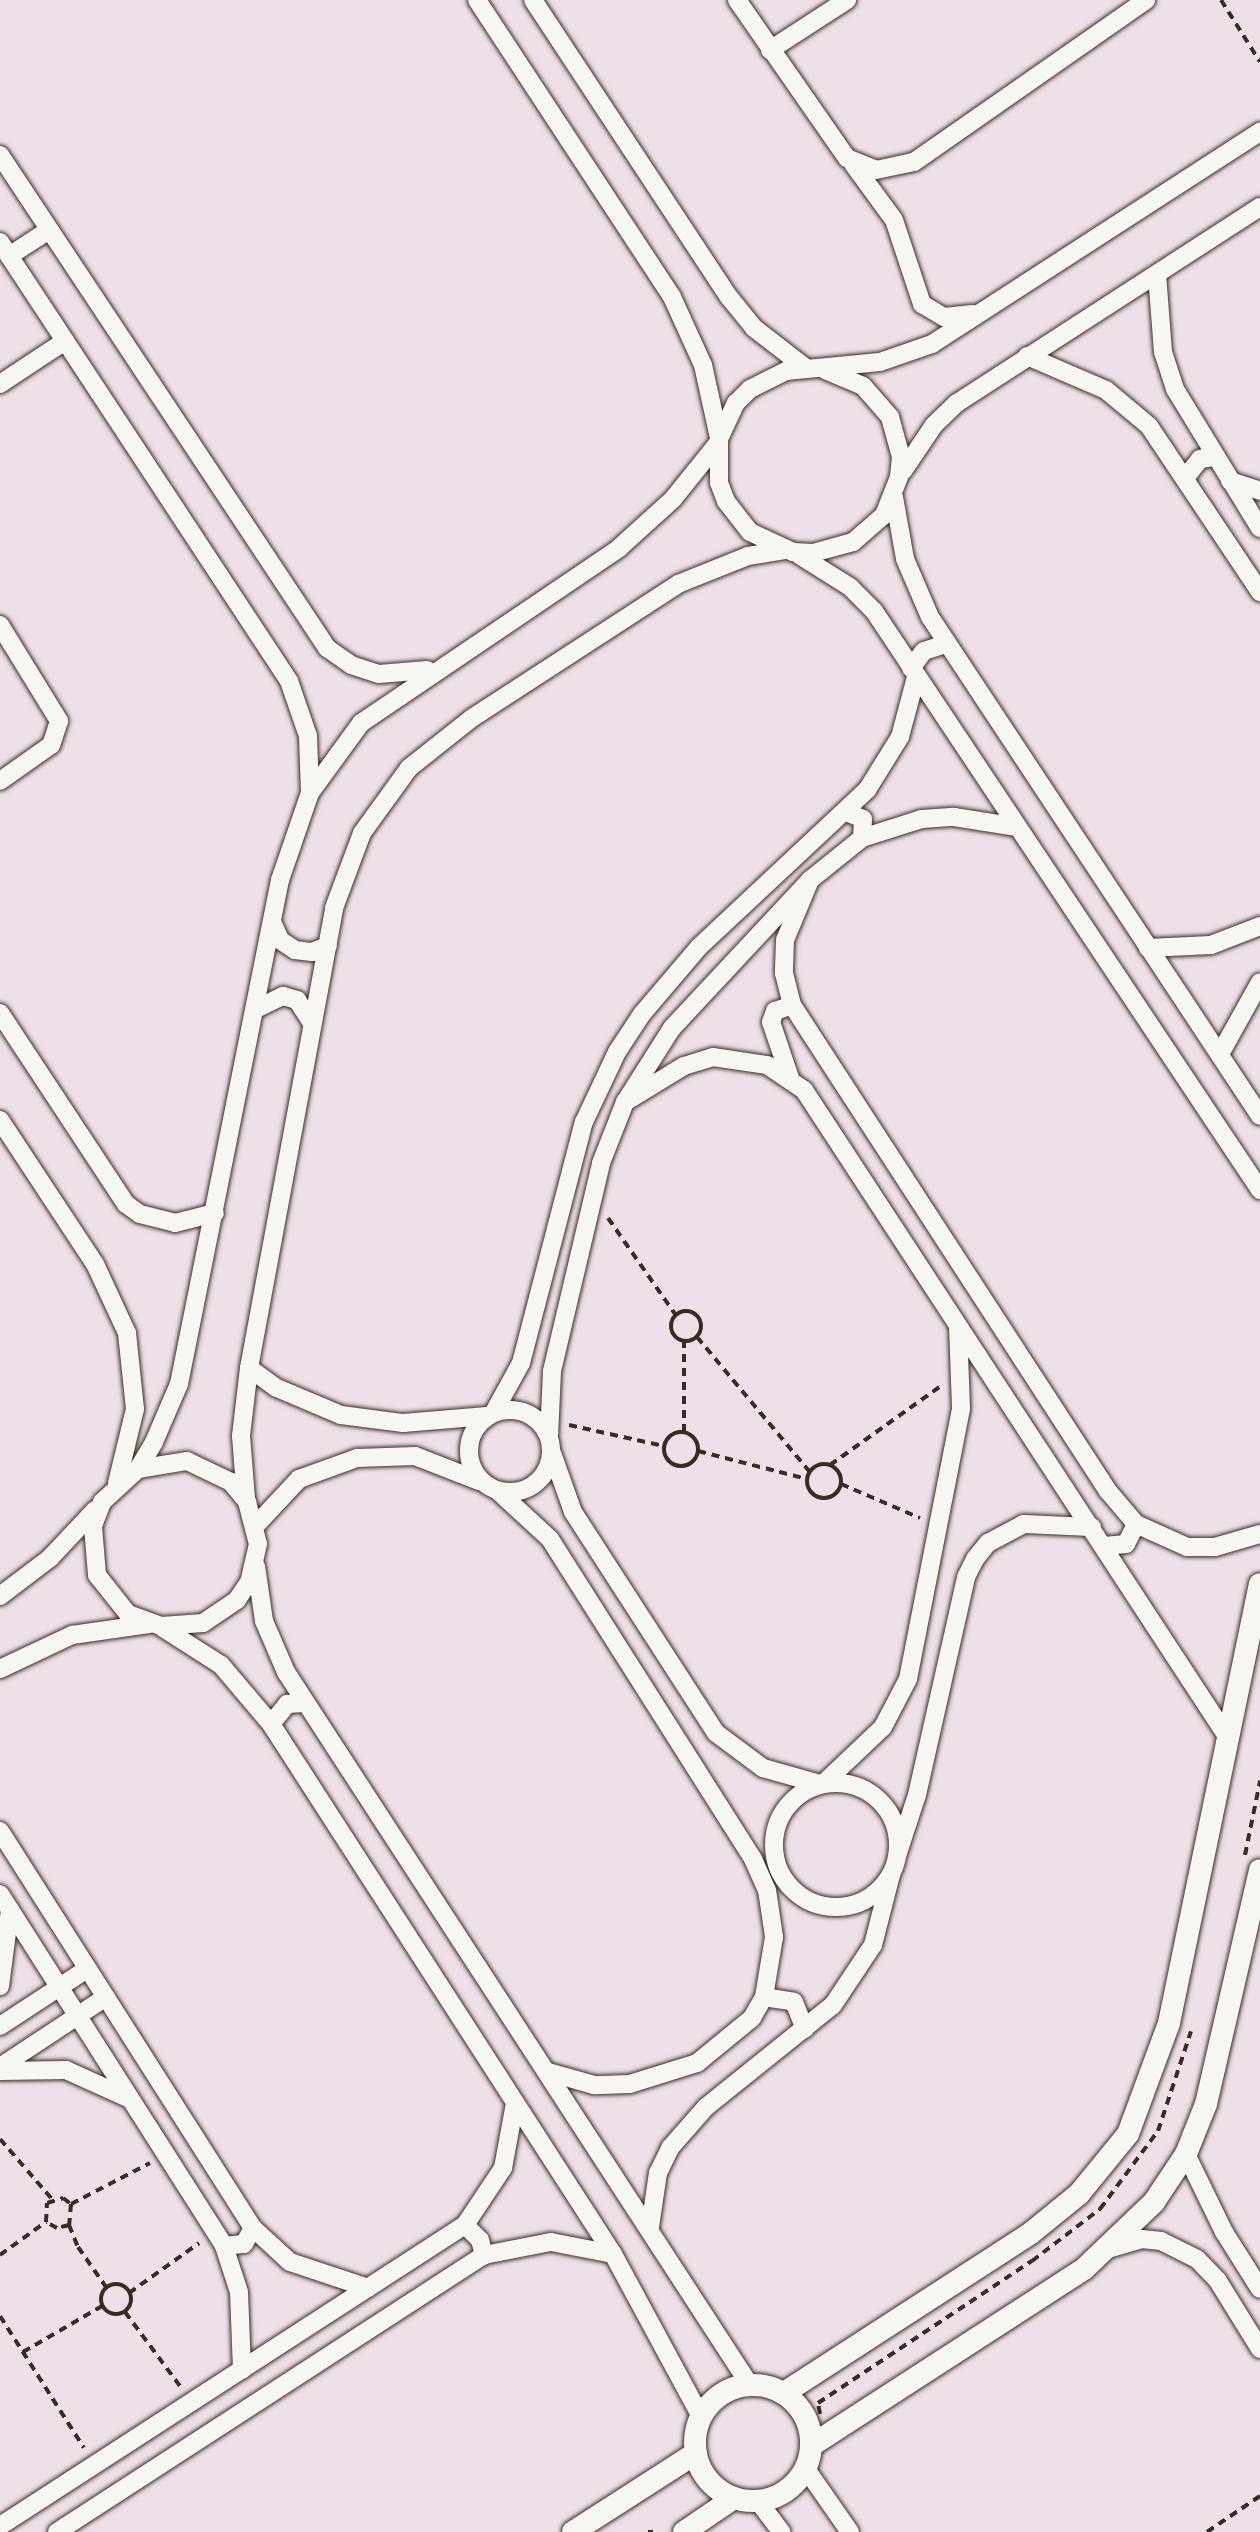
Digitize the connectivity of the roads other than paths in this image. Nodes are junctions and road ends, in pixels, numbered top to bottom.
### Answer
1 (477, 0) edge
2 (533, 0) edge
3 (737, 0) edge
4 (847, 0) edge
5 (1146, 0) edge
6 (770, 50) junction
7 (1260, 132) edge
8 (0, 155) edge
9 (847, 158) junction
10 (1260, 207) edge
11 (49, 230) junction
12 (4, 249) edge
13 (1157, 274) junction
14 (979, 312) junction
15 (65, 341) junction
16 (1027, 356) junction
17 (806, 368) junction
18 (825, 370) junction
19 (0, 384) edge
20 (719, 441) junction
21 (1215, 457) junction
22 (899, 477) junction
23 (1186, 477) junction
24 (1230, 481) junction
25 (1260, 491) edge
26 (894, 497) junction
27 (1260, 528) edge
28 (789, 551) junction
29 (1260, 592) edge
30 (0, 625) edge
31 (946, 644) junction
32 (438, 667) junction
33 (913, 673) junction
34 (0, 781) edge
35 (310, 793) junction
36 (846, 812) junction
37 (1017, 827) junction
38 (862, 838) junction
39 (810, 880) junction
40 (273, 924) junction
41 (1260, 926) edge
42 (328, 946) junction
43 (1148, 948) junction
44 (1260, 982) edge
45 (792, 1005) junction
46 (258, 1008) junction
47 (0, 1013) edge
48 (312, 1023) junction
49 (1220, 1054) junction
50 (790, 1078) junction
51 (625, 1102) junction
52 (1260, 1116) edge
53 (0, 1120) edge
54 (1260, 1190) edge
55 (215, 1213) junction
56 (957, 1321) junction
57 (249, 1368) junction
58 (490, 1414) junction
59 (550, 1437) junction
60 (138, 1469) junction
61 (117, 1483) junction
62 (491, 1487) junction
63 (102, 1502) junction
64 (247, 1502) junction
65 (1136, 1524) junction
66 (256, 1525) junction
67 (1092, 1527) junction
68 (1260, 1534) edge
69 (1104, 1546) junction
70 (256, 1562) junction
71 (1260, 1584) edge
72 (0, 1596) edge
73 (156, 1625) junction
74 (0, 1669) edge
75 (304, 1703) junction
76 (271, 1724) junction
77 (1228, 1738) junction
78 (822, 1784) junction
79 (0, 1831) edge
80 (898, 1853) junction
81 (753, 1859) junction
82 (782, 1873) junction
83 (891, 1875) junction
84 (1259, 1879) edge
85 (5, 1902) edge
86 (771, 1907) junction
87 (87, 1969) junction
88 (0, 1986) edge
89 (60, 1987) junction
90 (106, 1997) junction
91 (764, 1997) junction
92 (78, 2015) junction
93 (0, 2026) edge
94 (805, 2029) junction
95 (0, 2069) edge
96 (548, 2072) junction
97 (134, 2101) junction
98 (515, 2103) junction
99 (1186, 2154) junction
100 (465, 2225) junction
101 (650, 2227) junction
102 (253, 2228) junction
103 (220, 2238) junction
104 (1111, 2248) junction
105 (613, 2254) junction
106 (484, 2255) junction
107 (1240, 2258) junction
108 (1211, 2272) junction
109 (368, 2288) junction
110 (1260, 2289) edge
111 (1260, 2349) edge
112 (242, 2370) junction
113 (749, 2384) junction
114 (784, 2393) junction
115 (701, 2417) junction
116 (812, 2445) junction
117 (696, 2453) junction
118 (104, 2462) junction
119 (806, 2469) junction
120 (129, 2484) junction
121 (734, 2498) junction
122 (758, 2501) junction
123 (20, 2513) junction
124 (0, 2514) edge
125 (0, 2526) edge
126 (57, 2532) edge
127 (573, 2532) edge
128 (684, 2532) edge
129 (781, 2532) edge
130 (850, 2532) edge

1 - 20 street
2 - 17 street
3 - 6 street
4 - 6 street
5 - 9 street
6 - 9 street
7 - 14 street
8 - 11 street
9 - 14 street
10 - 13 street
11 - 12 street
11 - 32 street
12 - 15 street
13 - 16 street
13 - 21 street
14 - 18 street
15 - 19 street
15 - 35 street
16 - 22 street
16 - 23 street
17 - 18 street
17 - 20 street
18 - 22 street
20 - 28 street
20 - 32 street
21 - 23 street
21 - 24 street
22 - 26 street
23 - 29 street
24 - 25 street
24 - 27 street
26 - 28 street
26 - 31 street
28 - 33 street
28 - 42 street
30 - 34 street
31 - 33 street
31 - 43 street
32 - 35 street
33 - 36 street
33 - 37 street
35 - 40 street
36 - 38 street
36 - 58 street
37 - 38 street
37 - 54 street
38 - 39 street
39 - 45 street
39 - 51 street
40 - 42 street
40 - 46 street
41 - 43 street
42 - 48 street
43 - 49 street
44 - 49 street
45 - 50 street
45 - 65 street
46 - 48 street
46 - 55 street
47 - 55 street
48 - 57 street
49 - 52 street
50 - 51 street
50 - 56 street
51 - 59 street
53 - 61 street
55 - 60 street
56 - 67 street
56 - 78 street
57 - 58 street
57 - 64 street
58 - 59 street
58 - 62 street
59 - 62 street
59 - 78 street
60 - 61 street
60 - 64 street
61 - 63 street
62 - 66 street
62 - 81 street
63 - 72 street
63 - 73 street
64 - 66 street
65 - 68 street
65 - 69 street
66 - 70 street
67 - 69 street
67 - 80 street
69 - 77 street
70 - 73 street
70 - 75 street
71 - 77 street
73 - 74 street
73 - 76 street
75 - 76 street
75 - 96 street
76 - 98 street
77 - 114 street
78 - 80 street
78 - 82 street
79 - 87 street
80 - 83 street
81 - 82 street
81 - 86 street
82 - 83 street
82 - 86 street
83 - 94 street
84 - 99 street
85 - 88 street
85 - 89 street
86 - 91 street
87 - 89 street
87 - 90 street
89 - 92 street
89 - 93 street
90 - 92 street
90 - 102 street
91 - 94 street
91 - 96 street
92 - 95 street
92 - 97 street
94 - 101 street
95 - 97 street
96 - 101 street
97 - 103 street
98 - 100 street
98 - 105 street
99 - 104 street
99 - 107 street
100 - 106 street
100 - 109 street
101 - 113 street
102 - 103 street
102 - 109 street
103 - 112 street
104 - 108 street
104 - 116 street
105 - 106 street
105 - 115 street
106 - 120 street
107 - 108 street
107 - 110 street
108 - 111 street
109 - 112 street
112 - 118 street
113 - 114 street
113 - 115 street
114 - 116 street
115 - 117 street
116 - 119 street
117 - 121 street
117 - 127 street
118 - 120 street
118 - 123 street
119 - 122 street
119 - 130 street
120 - 126 street
121 - 122 street
121 - 128 street
122 - 129 street
123 - 124 street
123 - 125 street

